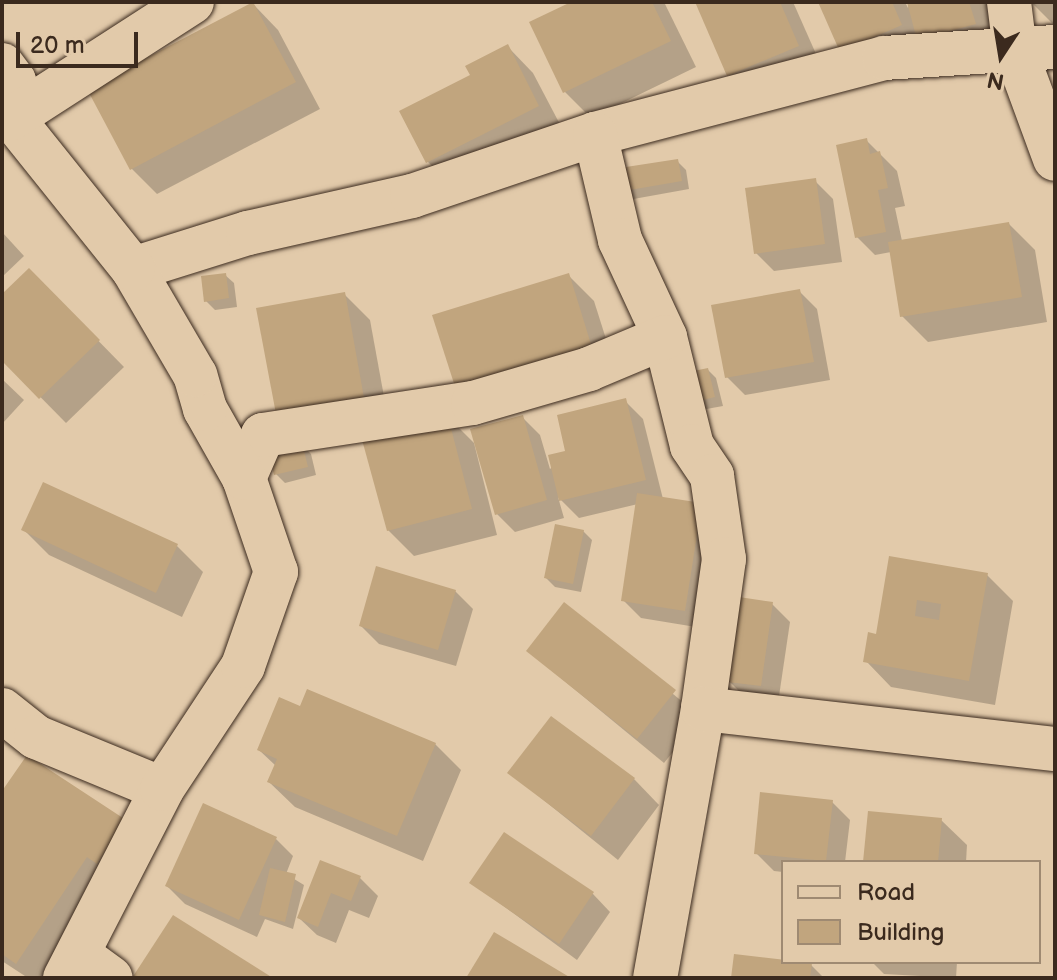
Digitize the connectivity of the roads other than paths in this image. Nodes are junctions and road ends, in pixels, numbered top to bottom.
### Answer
1 (192, 2) edge
2 (1009, 2) edge
3 (1035, 48) edge
4 (2, 65) edge
5 (12, 118) junction
6 (595, 134) junction
7 (1055, 159) edge
8 (133, 269) junction
9 (665, 337) junction
10 (244, 478) junction
11 (703, 709) junction
12 (2, 710) edge
13 (19, 743) edge
14 (1055, 749) edge
15 (162, 789) junction
16 (85, 970) edge
17 (655, 978) edge

1 - 5 street
2 - 3 street
3 - 6 street
3 - 7 street
4 - 5 street
5 - 8 street
6 - 8 street
6 - 9 street
8 - 10 street
9 - 10 street
9 - 11 street
10 - 15 street
11 - 14 street
11 - 17 street
12 - 13 street
13 - 15 street
15 - 16 street

